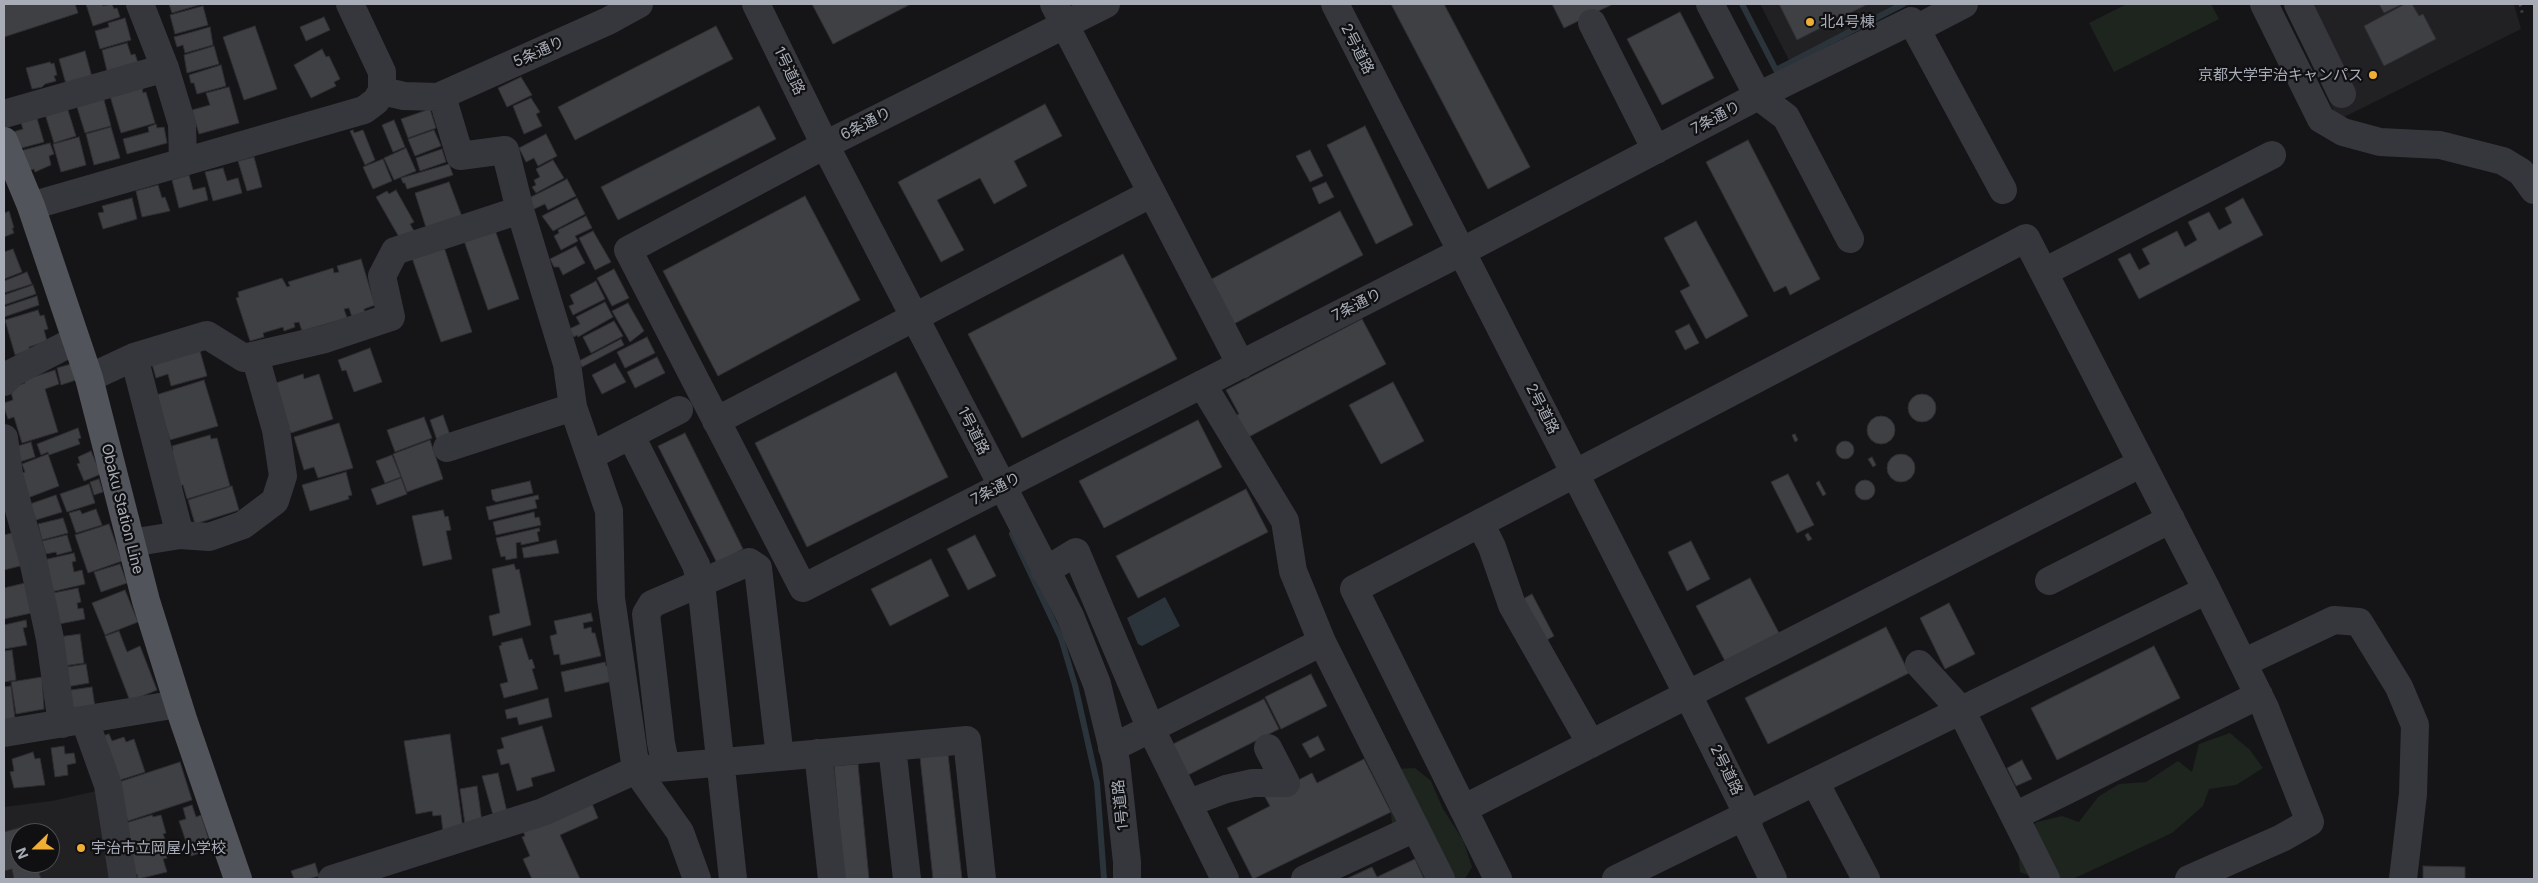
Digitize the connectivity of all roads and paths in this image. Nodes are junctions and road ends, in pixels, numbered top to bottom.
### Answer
1 (140, 4) edge
2 (350, 4) edge
3 (639, 4) edge
4 (756, 4) edge
5 (1106, 4) edge
6 (1335, 4) edge
7 (1710, 4) edge
8 (1964, 4) edge
9 (2264, 4) edge
10 (2298, 4) edge
11 (2520, 4) edge
12 (1059, 14) edge
13 (2523, 16) dead end
14 (1592, 23) dead end
15 (1914, 25) junction
16 (165, 68) junction
17 (382, 91) junction
18 (2342, 94) dead end
19 (1758, 96) junction
20 (438, 97) junction
21 (4, 114) edge
22 (4, 141) edge
23 (825, 145) junction
24 (1656, 150) junction
25 (2272, 155) dead end
26 (183, 162) junction
27 (2003, 190) dead end
28 (2534, 190) edge
29 (1152, 193) junction
30 (31, 206) junction
31 (520, 210) junction
32 (1850, 239) dead end
33 (1461, 252) junction
34 (2044, 272) junction
35 (915, 319) junction
36 (76, 340) junction
37 (255, 356) junction
38 (134, 357) junction
39 (1241, 364) junction
40 (89, 378) junction
41 (4, 382) edge
42 (1202, 384) junction
43 (573, 407) junction
44 (679, 410) dead end
45 (716, 421) junction
46 (631, 436) junction
47 (4, 438) edge
48 (447, 448) dead end
49 (590, 456) junction
50 (2142, 463) junction
51 (1575, 473) junction
52 (1002, 487) junction
53 (2171, 519) junction
54 (1480, 523) junction
55 (180, 535) junction
56 (131, 543) junction
57 (1045, 571) junction
58 (2049, 581) dead end
59 (701, 583) junction
60 (2207, 590) junction
61 (1322, 642) junction
62 (2243, 663) junction
63 (1919, 664) dead end
64 (1688, 695) junction
65 (2258, 695) junction
66 (178, 704) junction
67 (1961, 710) junction
68 (74, 722) junction
69 (1151, 729) junction
70 (4, 733) edge
71 (1591, 744) junction
72 (892, 747) junction
73 (1112, 748) junction
74 (1268, 748) dead end
75 (818, 753) junction
76 (780, 757) junction
77 (721, 762) junction
78 (666, 767) junction
79 (636, 770) junction
80 (1816, 782) junction
81 (1189, 803) junction
82 (1463, 809) junction
83 (1748, 815) junction
84 (2015, 816) junction
85 (1415, 828) junction
86 (1302, 874) edge
87 (123, 879) edge
88 (238, 879) edge
89 (332, 879) edge
90 (697, 879) edge
91 (733, 879) edge
92 (832, 879) edge
93 (907, 879) edge
94 (982, 879) edge
95 (1127, 879) edge
96 (1225, 879) edge
97 (1441, 879) edge
98 (1498, 879) edge
99 (1616, 879) edge
100 (1773, 879) edge
101 (1866, 879) edge
102 (2046, 879) edge
103 (2189, 879) edge
104 (2403, 879) edge

1 - 16 street
2 - 17 street
3 - 20 street, 5条通り
4 - 23 street, 1号道路
5 - 12 street, 6条通り
6 - 33 street, 2号道路
7 - 19 street
8 - 15 street, 7条通り
9 - 28 street
10 - 18 street
11 - 13 path
12 - 23 street, 6条通り
12 - 29 street
14 - 24 street
15 - 19 street, 7条通り
15 - 27 street
16 - 21 street
16 - 26 street
17 - 20 street
17 - 26 street
19 - 24 street, 7条通り
19 - 32 street
20 - 31 street
22 - 30 main road, Obaku Station Line
23 - 35 street, 1号道路
23 - 45 street, 6条通り
24 - 33 street, 7条通り
25 - 34 street
26 - 30 street
29 - 35 street
29 - 39 street
30 - 36 main road, Obaku Station Line
31 - 37 street
31 - 43 street
33 - 39 street, 7条通り
33 - 51 street, 2号道路
34 - 50 street
34 - 51 street
35 - 45 street
35 - 52 street, 1号道路
36 - 40 main road, Obaku Station Line
36 - 41 street
37 - 38 street
37 - 55 street
38 - 40 street
38 - 55 street
39 - 42 street, 7条通り
40 - 56 main road, Obaku Station Line
42 - 52 street, 7条通り
42 - 61 street
43 - 48 street
43 - 49 street
44 - 46 street
45 - 52 street, 7条通り
46 - 49 street
46 - 59 street
47 - 68 street
49 - 79 street
50 - 53 street
50 - 64 street
51 - 54 street
51 - 64 street, 2号道路
52 - 57 street, 1号道路
53 - 58 street
53 - 60 street
54 - 71 street
54 - 82 street
55 - 56 street
56 - 66 main road, Obaku Station Line
57 - 69 street
57 - 73 street, 1号道路
59 - 76 street
59 - 77 street
59 - 78 street
60 - 62 street
60 - 67 street
61 - 69 street
61 - 85 street
62 - 65 street
62 - 104 street
63 - 67 street
64 - 71 street
64 - 83 street, 2号道路
65 - 84 street
65 - 103 street
66 - 68 street
66 - 88 main road, Obaku Station Line
67 - 80 street
67 - 84 street
68 - 70 street
68 - 87 street
69 - 73 street
69 - 81 street
71 - 82 street
72 - 75 street
72 - 93 street
72 - 94 street
73 - 95 street, 1号道路
74 - 81 street
75 - 76 street
75 - 92 street
76 - 77 street
77 - 78 street
77 - 91 street
78 - 79 street
79 - 89 street
79 - 90 street
80 - 83 street
80 - 101 street
81 - 96 street
82 - 98 street
83 - 99 street
83 - 100 street, 2号道路
84 - 102 street
85 - 86 street
85 - 97 street

